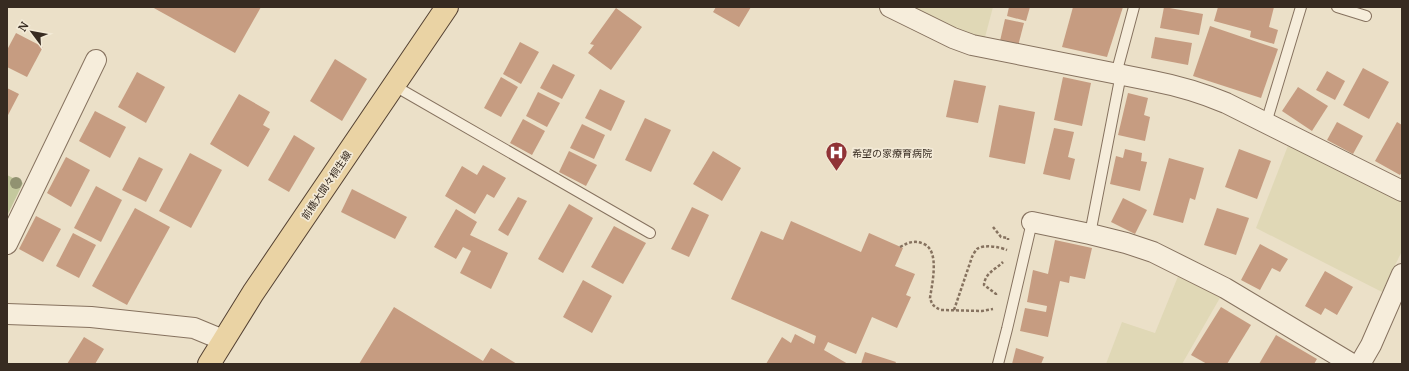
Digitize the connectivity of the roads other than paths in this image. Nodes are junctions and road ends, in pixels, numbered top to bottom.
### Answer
1 (447, 7) edge
2 (890, 7) edge
3 (1134, 7) edge
4 (1302, 7) edge
5 (1337, 7) edge
6 (1366, 16) dead end
7 (96, 60) dead end
8 (1119, 74) junction
9 (393, 85) junction
10 (1266, 123) junction
11 (1402, 191) edge
12 (1032, 222) joint
13 (650, 233) dead end
14 (1090, 234) junction
15 (7, 244) edge
16 (1402, 274) edge
17 (7, 314) edge
18 (223, 340) junction
19 (209, 364) edge
20 (998, 364) edge
21 (1352, 364) edge
22 (1360, 364) edge

1 - 9 main road, 前橋大間々桐生線
2 - 8 street
3 - 8 lane
4 - 10 lane
5 - 6 lane
7 - 15 street
8 - 10 street
8 - 14 lane
9 - 13 lane
9 - 18 main road, 前橋大間々桐生線
10 - 11 street
12 - 14 street
12 - 20 lane
14 - 21 street
16 - 22 street
17 - 18 street
18 - 19 main road, 前橋大間々桐生線

